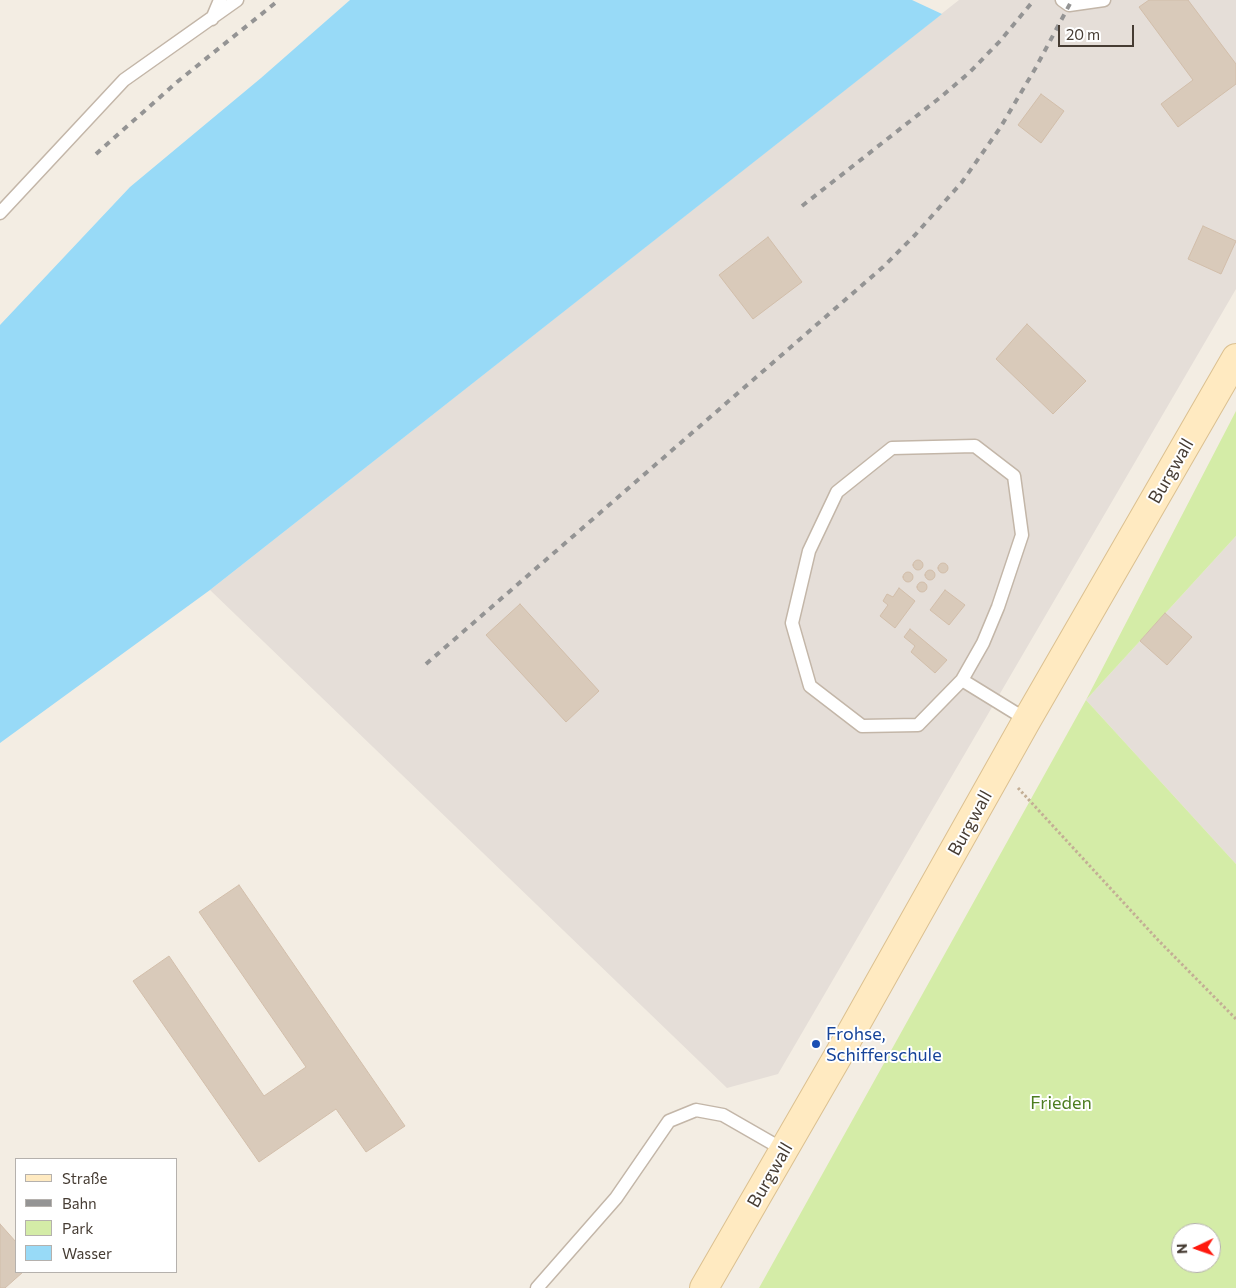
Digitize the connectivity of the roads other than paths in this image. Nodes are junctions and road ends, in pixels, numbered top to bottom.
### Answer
1 (220, 0) edge
2 (237, 0) edge
3 (1062, 0) edge
4 (1104, 0) edge
5 (212, 19) junction
6 (0, 213) edge
7 (1236, 358) edge
8 (962, 680) junction
9 (1027, 720) junction
10 (784, 1150) junction
11 (537, 1288) edge
12 (704, 1288) edge

1 - 5 lane
2 - 5 lane
3 - 4 lane
5 - 6 lane
7 - 9 street, Burgwall
8 - 8 lane
8 - 9 lane
9 - 10 street, Burgwall
10 - 11 lane
10 - 12 street, Burgwall

